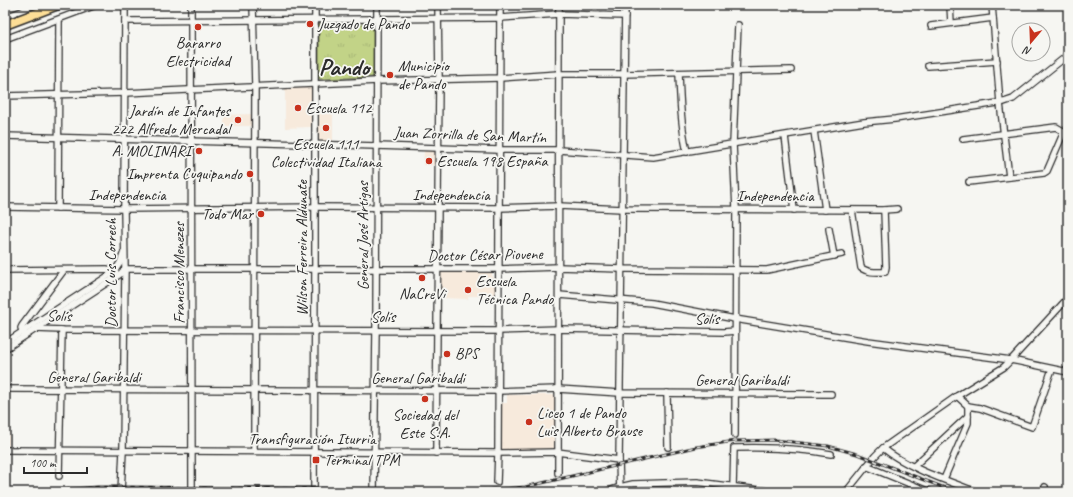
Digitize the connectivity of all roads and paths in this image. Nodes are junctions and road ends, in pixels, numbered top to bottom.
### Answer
1 (20, 5) edge
2 (58, 5) edge
3 (96, 5) edge
4 (125, 5) edge
5 (191, 5) edge
6 (253, 5) edge
7 (315, 5) edge
8 (377, 5) edge
9 (438, 5) edge
10 (500, 5) edge
11 (559, 5) edge
12 (625, 5) edge
13 (950, 5) edge
14 (992, 5) edge
15 (5, 10) edge
16 (559, 14) junction
17 (625, 16) junction
18 (500, 18) junction
19 (994, 18) junction
20 (315, 19) junction
21 (377, 19) junction
22 (438, 19) junction
23 (59, 20) junction
24 (253, 20) junction
25 (125, 21) junction
26 (191, 21) junction
27 (951, 23) junction
28 (5, 25) edge
29 (738, 25) dead end
30 (931, 26) dead end
31 (5, 39) edge
32 (1068, 55) edge
33 (997, 61) junction
34 (928, 66) dead end
35 (791, 70) dead end
36 (737, 72) junction
37 (679, 73) junction
38 (559, 74) junction
39 (623, 74) junction
40 (500, 78) junction
41 (439, 79) junction
42 (377, 81) junction
43 (315, 84) junction
44 (255, 87) junction
45 (191, 89) junction
46 (125, 93) junction
47 (58, 95) junction
48 (5, 96) edge
49 (1000, 103) junction
50 (814, 130) junction
51 (1004, 134) junction
52 (5, 136) edge
53 (785, 136) junction
54 (58, 137) junction
55 (963, 139) dead end
56 (124, 140) junction
57 (191, 142) junction
58 (254, 143) junction
59 (316, 144) junction
60 (734, 144) junction
61 (377, 146) junction
62 (438, 148) junction
63 (499, 150) junction
64 (559, 150) junction
65 (687, 152) junction
66 (622, 155) junction
67 (1009, 177) junction
68 (969, 182) dead end
69 (559, 206) junction
70 (5, 207) edge
71 (315, 207) junction
72 (58, 208) junction
73 (192, 208) junction
74 (254, 208) junction
75 (376, 208) junction
76 (438, 208) junction
77 (499, 208) junction
78 (124, 209) junction
79 (622, 209) junction
80 (736, 209) junction
81 (898, 209) dead end
82 (794, 210) junction
83 (824, 210) junction
84 (852, 210) junction
85 (884, 210) junction
86 (829, 229) dead end
87 (124, 250) junction
88 (842, 254) dead end
89 (834, 256) junction
90 (120, 263) junction
91 (559, 267) junction
92 (376, 268) junction
93 (437, 268) junction
94 (125, 269) junction
95 (192, 269) junction
96 (254, 269) junction
97 (315, 269) junction
98 (498, 269) junction
99 (5, 270) edge
100 (64, 270) junction
101 (621, 270) junction
102 (736, 270) junction
103 (117, 274) junction
104 (559, 295) junction
105 (1068, 298) edge
106 (621, 300) junction
107 (735, 319) junction
108 (34, 327) junction
109 (192, 329) junction
110 (558, 329) junction
111 (62, 330) junction
112 (124, 330) junction
113 (254, 330) junction
114 (315, 330) junction
115 (376, 330) junction
116 (437, 330) junction
117 (498, 331) junction
118 (620, 331) junction
119 (735, 331) junction
120 (24, 334) junction
121 (5, 343) edge
122 (5, 349) edge
123 (1011, 360) junction
124 (1052, 369) junction
125 (1067, 371) edge
126 (5, 389) edge
127 (558, 389) junction
128 (61, 390) junction
129 (124, 390) junction
130 (192, 390) junction
131 (254, 390) junction
132 (315, 391) junction
133 (376, 391) junction
134 (437, 391) junction
135 (498, 392) junction
136 (620, 393) junction
137 (667, 393) junction
138 (734, 393) junction
139 (831, 394) dead end
140 (957, 396) junction
141 (968, 406) junction
142 (968, 416) junction
143 (735, 435) dead end
144 (668, 447) dead end
145 (883, 448) junction
146 (5, 450) edge
147 (59, 451) junction
148 (123, 451) junction
149 (192, 451) junction
150 (254, 451) junction
151 (314, 452) junction
152 (375, 452) junction
153 (557, 452) junction
154 (436, 453) junction
155 (498, 453) junction
156 (831, 454) dead end
157 (619, 460) junction
158 (866, 466) junction
159 (914, 466) junction
160 (558, 473) dead end
161 (59, 476) dead end
162 (944, 479) junction
163 (497, 482) dead end
164 (729, 488) edge
165 (620, 489) edge
166 (121, 492) edge
167 (192, 492) edge
168 (314, 492) edge
169 (374, 492) edge
170 (606, 492) edge
171 (775, 492) edge
172 (846, 492) edge
173 (930, 492) edge
174 (977, 492) edge

1 - 15 street
2 - 28 highway
3 - 23 street
4 - 25 street, Doctor Luis Correch
5 - 26 street, Francisco Menezes
6 - 24 street
7 - 20 street, Wilson Ferreira Aldunate
8 - 21 street, General José Artigas
9 - 22 street
10 - 18 street
11 - 16 street
12 - 17 street
13 - 27 street
14 - 19 street
16 - 17 street
16 - 18 street
16 - 38 street
17 - 39 street
18 - 22 street
18 - 40 street
19 - 27 street
19 - 33 street
20 - 21 street
20 - 24 street
20 - 43 street, Wilson Ferreira Aldunate
21 - 22 street
21 - 42 street, General José Artigas
22 - 41 street
23 - 31 street
23 - 47 street
24 - 26 street
24 - 44 street
25 - 26 street
25 - 46 street, Doctor Luis Correch
26 - 45 street, Francisco Menezes
27 - 30 street
29 - 36 street
32 - 49 street, Juan Zorrilla de San Martín
33 - 34 street
33 - 49 street
35 - 36 street
36 - 37 street
36 - 60 street
37 - 39 street
37 - 65 street
38 - 39 street
38 - 40 street
38 - 64 street
39 - 66 street
40 - 41 street
40 - 63 street
41 - 42 street
41 - 62 street
42 - 43 street
42 - 61 street, General José Artigas
43 - 44 street
43 - 59 street, Wilson Ferreira Aldunate
44 - 45 street
44 - 58 street
45 - 46 street
45 - 57 street, Francisco Menezes
46 - 47 street
46 - 56 street, Doctor Luis Correch
47 - 48 street
47 - 54 street
49 - 50 street, Juan Zorrilla de San Martín
49 - 51 street
50 - 53 street, Juan Zorrilla de San Martín
50 - 83 street
51 - 55 street
51 - 67 street
51 - 67 street
52 - 54 street, Juan Zorrilla de San Martín
53 - 60 street, Juan Zorrilla de San Martín
53 - 82 street
54 - 56 street, Juan Zorrilla de San Martín
54 - 72 street
56 - 57 street, Juan Zorrilla de San Martín
56 - 78 street, Doctor Luis Correch
57 - 58 street, Juan Zorrilla de San Martín
57 - 73 street, Francisco Menezes
58 - 59 street, Juan Zorrilla de San Martín
58 - 74 street
59 - 61 street, Juan Zorrilla de San Martín
59 - 71 street, Wilson Ferreira Aldunate
60 - 65 street, Juan Zorrilla de San Martín
60 - 80 street
61 - 62 street, Juan Zorrilla de San Martín
61 - 75 street, General José Artigas
62 - 63 street, Juan Zorrilla de San Martín
62 - 76 street
63 - 64 street, Juan Zorrilla de San Martín
63 - 77 street
64 - 66 street, Juan Zorrilla de San Martín
64 - 69 street
65 - 66 street, Juan Zorrilla de San Martín
66 - 79 street
67 - 68 street
69 - 77 street, Independencia
69 - 79 street, Independencia
69 - 91 street
70 - 72 street, Independencia
71 - 74 street, Independencia
71 - 75 street, Independencia
71 - 97 street, Wilson Ferreira Aldunate
72 - 78 street, Independencia
73 - 74 street, Independencia
73 - 78 street, Independencia
73 - 95 street, Francisco Menezes
74 - 96 street
75 - 76 street, Independencia
75 - 92 street, General José Artigas
76 - 77 street, Independencia
76 - 93 street
77 - 98 street
78 - 87 street, Doctor Luis Correch
79 - 80 street, Independencia
79 - 101 street
80 - 82 street, Independencia
80 - 102 street
81 - 85 street, Independencia
82 - 83 street, Independencia
83 - 84 street, Independencia
84 - 85 street, Independencia
84 - 85 street
86 - 89 street
87 - 90 street
87 - 94 street, Doctor Luis Correch
88 - 89 street, Doctor César Piovene
89 - 102 street, Doctor César Piovene
90 - 94 street
90 - 103 street
91 - 98 street, Doctor César Piovene
91 - 101 street, Doctor César Piovene
91 - 104 street
92 - 93 street, Doctor César Piovene
92 - 97 street, Doctor César Piovene
92 - 115 street, General José Artigas
93 - 98 street, Doctor César Piovene
93 - 116 street
94 - 95 street, Doctor César Piovene
94 - 103 street
94 - 112 street, Doctor Luis Correch
95 - 96 street, Doctor César Piovene
95 - 109 street, Francisco Menezes
96 - 97 street, Doctor César Piovene
96 - 113 street
97 - 114 street, Wilson Ferreira Aldunate
98 - 117 street
99 - 100 street
100 - 103 street
100 - 120 street
101 - 102 street, Doctor César Piovene
101 - 106 street
102 - 107 street
103 - 108 street
104 - 106 street
104 - 110 street
105 - 123 street
106 - 107 street
106 - 118 street
107 - 119 street
107 - 123 street
108 - 111 street, Solís
108 - 120 street
109 - 112 street, Solís
109 - 113 street, Solís
109 - 130 street, Francisco Menezes
110 - 117 street, Solís
110 - 118 street, Solís
110 - 127 street
111 - 112 street, Solís
111 - 128 street
112 - 129 street, Doctor Luis Correch
113 - 114 street, Solís
113 - 131 street
114 - 115 street, Solís
114 - 132 street, Wilson Ferreira Aldunate
115 - 116 street, Solís
115 - 133 street, General José Artigas
116 - 117 street, Solís
116 - 134 street
117 - 135 street
118 - 119 street, Solís
118 - 136 street
119 - 138 street
120 - 121 street
120 - 122 street
123 - 124 street
123 - 140 street
124 - 125 street
124 - 141 street
126 - 128 street, General Garibaldi
127 - 135 street, General Garibaldi
127 - 136 street, General Garibaldi
127 - 153 street
128 - 129 street, General Garibaldi
128 - 147 street
129 - 130 street, General Garibaldi
129 - 148 street, Doctor Luis Correch
130 - 131 street, General Garibaldi
130 - 149 street, Francisco Menezes
131 - 132 street, General Garibaldi
131 - 150 street
132 - 133 street, General Garibaldi
132 - 151 street, Wilson Ferreira Aldunate
133 - 134 street, General Garibaldi
133 - 152 street, General José Artigas
134 - 135 street, General Garibaldi
134 - 154 street
135 - 155 street
136 - 137 street, General Garibaldi
136 - 157 street
137 - 138 street, General Garibaldi
137 - 144 street
138 - 139 street, General Garibaldi
138 - 143 street
140 - 141 street
140 - 145 street
141 - 142 street
142 - 159 street
142 - 162 street
145 - 158 street
145 - 159 street
146 - 147 street, Transfiguración Iturria
147 - 148 street, Transfiguración Iturria
147 - 161 street
148 - 149 street, Transfiguración Iturria
148 - 166 street, Doctor Luis Correch
149 - 150 street, Transfiguración Iturria
149 - 167 street, Francisco Menezes
150 - 151 street, Transfiguración Iturria
151 - 152 street, Transfiguración Iturria
151 - 168 street, Wilson Ferreira Aldunate
152 - 154 street, Transfiguración Iturria
152 - 169 street, General José Artigas
153 - 155 street, Transfiguración Iturria
153 - 157 street, Transfiguración Iturria
153 - 160 street
154 - 155 street, Transfiguración Iturria
155 - 163 street
156 - 164 street
157 - 165 street
158 - 172 street
158 - 173 street
159 - 162 street
162 - 174 street
164 - 165 street
164 - 171 street
165 - 170 street

